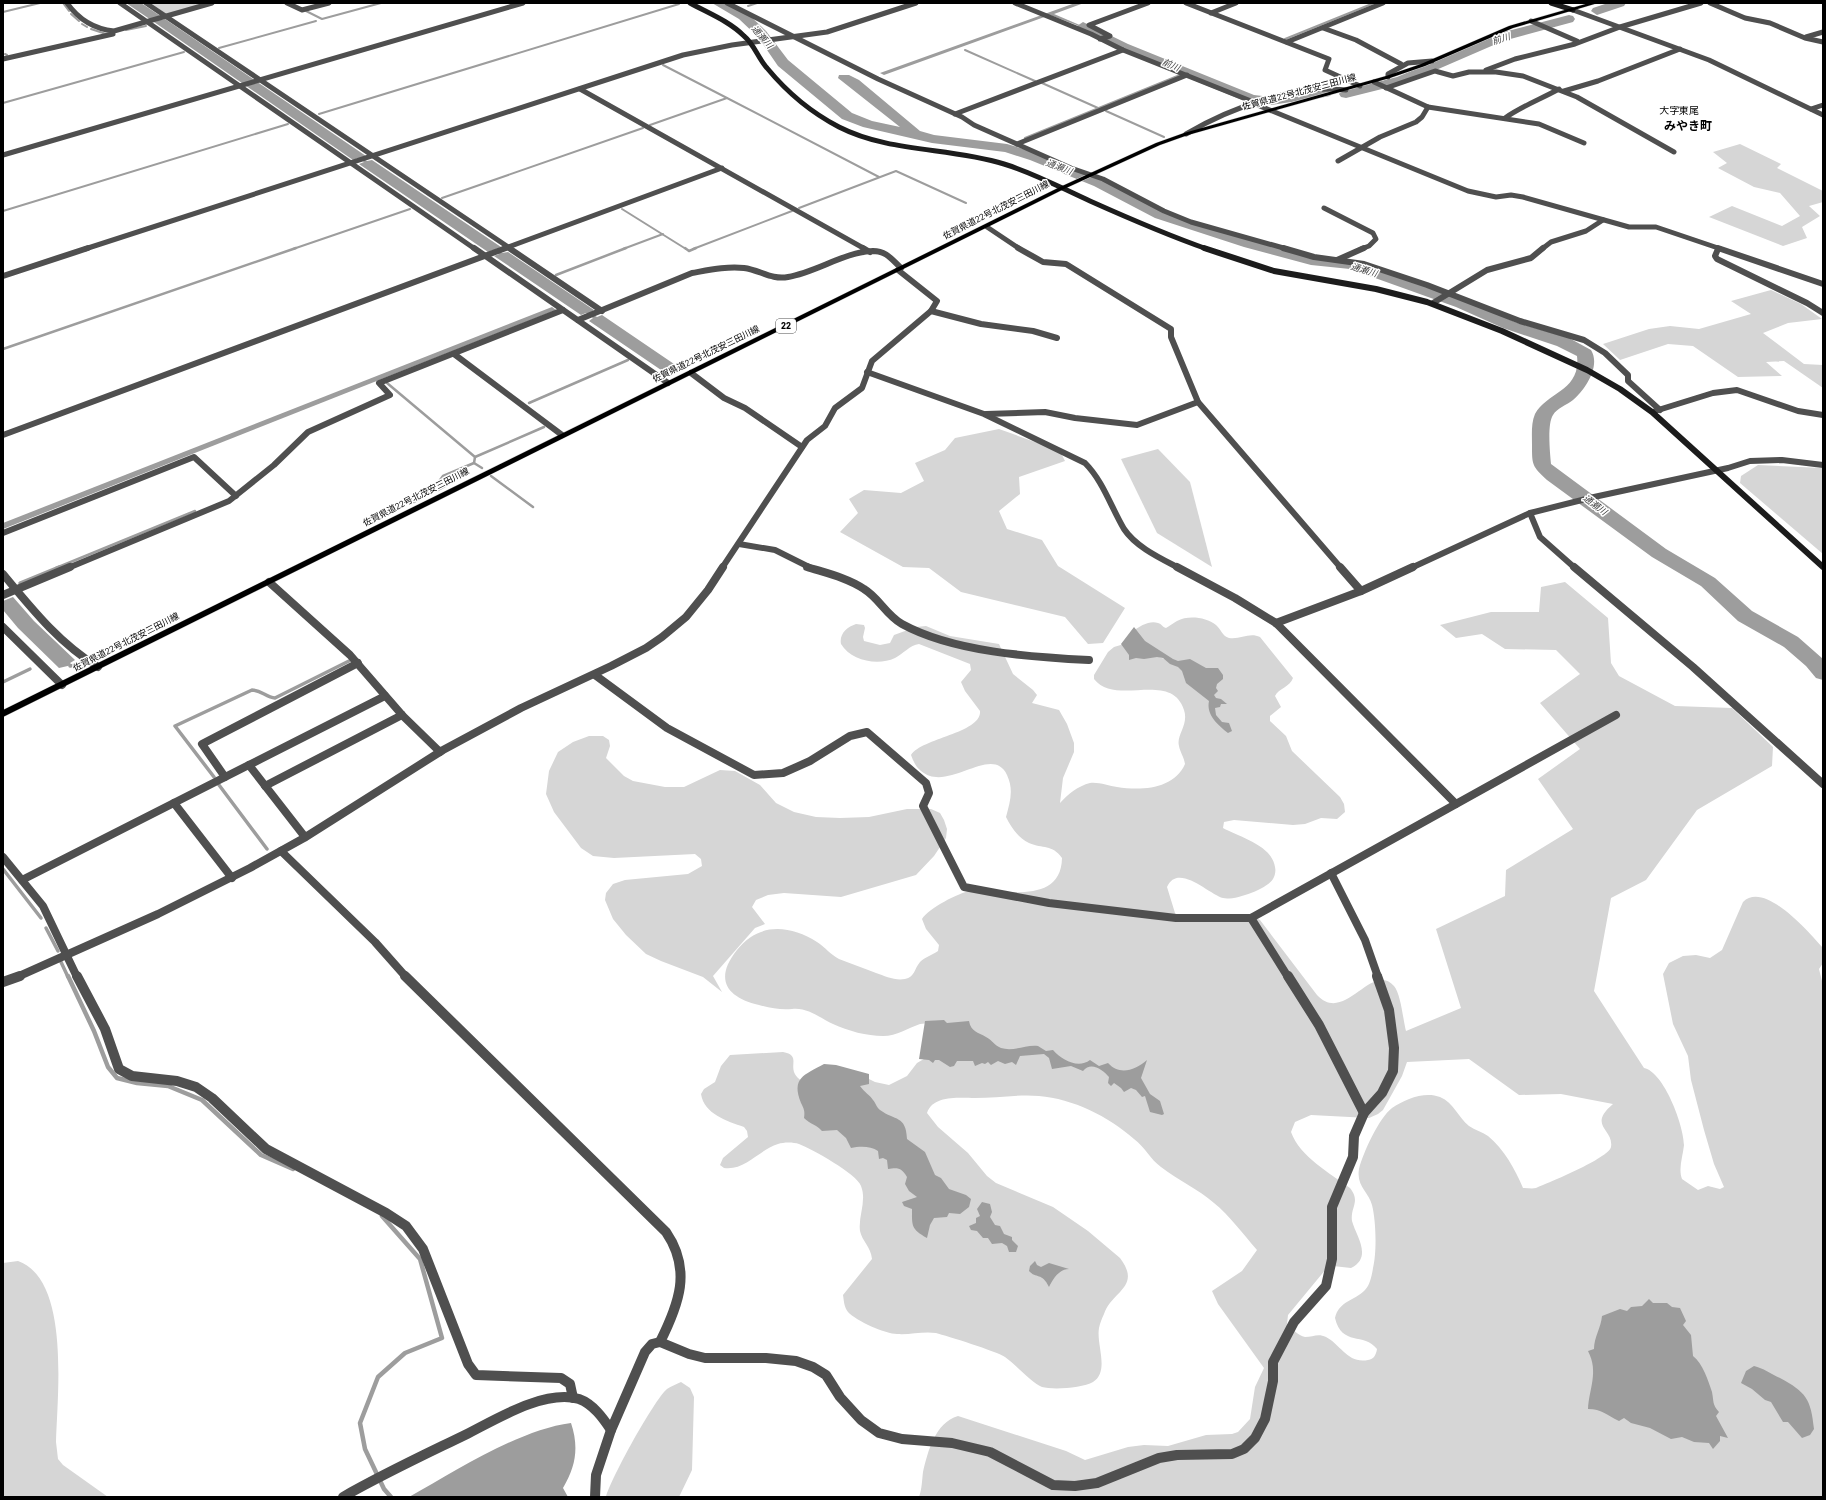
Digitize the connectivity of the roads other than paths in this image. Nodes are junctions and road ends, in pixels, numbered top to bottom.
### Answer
1 (67, 3) edge
2 (120, 3) edge
3 (149, 3) edge
4 (212, 3) edge
5 (287, 3) edge
6 (329, 3) edge
7 (523, 3) edge
8 (690, 3) edge
9 (727, 3) edge
10 (916, 3) edge
11 (1015, 3) edge
12 (1148, 3) edge
13 (1186, 3) edge
14 (1236, 3) edge
15 (1383, 3) edge
16 (1551, 3) edge
17 (1595, 3) edge
18 (1700, 3) edge
19 (1710, 3) edge
20 (1573, 10) junction
21 (1211, 12) junction
22 (164, 18) junction
23 (1530, 21) junction
24 (148, 22) junction
25 (153, 26) junction
26 (1620, 27) junction
27 (1322, 28) junction
28 (1823, 32) edge
29 (794, 37) junction
30 (1101, 38) junction
31 (1805, 38) junction
32 (751, 42) junction
33 (1287, 42) junction
34 (1577, 42) junction
35 (1823, 42) edge
36 (1680, 49) junction
37 (1123, 50) junction
38 (3, 59) edge
39 (1401, 64) junction
40 (1428, 65) junction
41 (1435, 71) junction
42 (1482, 72) junction
43 (1187, 75) junction
44 (1388, 77) junction
45 (260, 80) junction
46 (1378, 83) junction
47 (239, 86) junction
48 (1360, 86) junction
49 (1386, 88) junction
50 (580, 89) junction
51 (1346, 90) junction
52 (1561, 90) junction
53 (1256, 103) junction
54 (1823, 105) edge
55 (1428, 107) junction
56 (1811, 109) junction
57 (1270, 110) junction
58 (955, 114) junction
59 (1823, 116) edge
60 (1505, 118) junction
61 (1186, 134) junction
62 (1584, 143) dead end
63 (1017, 144) junction
64 (1362, 148) junction
65 (1674, 152) dead end
66 (3, 155) edge
67 (372, 156) junction
68 (1338, 161) dead end
69 (350, 163) junction
70 (722, 168) junction
71 (1093, 175) junction
72 (1062, 188) junction
73 (1324, 208) dead end
74 (1603, 220) junction
75 (987, 227) junction
76 (508, 248) junction
77 (1718, 249) junction
78 (870, 252) junction
79 (486, 256) junction
80 (1337, 260) junction
81 (899, 269) junction
82 (3, 276) edge
83 (1823, 284) edge
84 (1448, 293) junction
85 (1433, 303) junction
86 (564, 310) junction
87 (602, 311) junction
88 (931, 311) junction
89 (1823, 314) edge
90 (578, 320) junction
91 (1057, 338) dead end
92 (454, 354) junction
93 (691, 372) junction
94 (866, 372) junction
95 (668, 383) junction
96 (1198, 402) junction
97 (1660, 410) junction
98 (1652, 412) junction
99 (984, 414) junction
100 (1823, 415) edge
101 (3, 435) edge
102 (562, 436) junction
103 (802, 447) junction
104 (1823, 465) edge
105 (1716, 470) junction
106 (236, 496) junction
107 (1530, 513) junction
108 (3, 533) edge
109 (739, 544) junction
110 (1823, 567) edge
111 (3, 574) edge
112 (269, 582) junction
113 (16, 590) junction
114 (1361, 591) junction
115 (3, 595) edge
116 (1276, 623) junction
117 (3, 627) edge
118 (1089, 660) dead end
119 (358, 663) junction
120 (98, 667) junction
121 (595, 675) junction
122 (62, 685) junction
123 (385, 696) junction
124 (3, 714) edge
125 (402, 715) junction
126 (1616, 715) dead end
127 (440, 752) junction
128 (249, 765) junction
129 (225, 777) junction
130 (1823, 784) edge
131 (264, 786) junction
132 (174, 803) junction
133 (1456, 804) junction
134 (305, 837) junction
135 (282, 852) junction
136 (3, 857) edge
137 (1331, 873) junction
138 (232, 878) junction
139 (22, 880) junction
140 (1250, 918) junction
141 (66, 955) junction
142 (3, 982) edge
143 (1364, 1113) junction
144 (660, 1342) junction
145 (573, 1398) junction
146 (611, 1430) junction
147 (343, 1497) edge
148 (595, 1497) edge

1 - 24 street
2 - 24 street
3 - 22 street
4 - 22 street
5 - 6 street
7 - 45 street
8 - 32 street
9 - 29 street
10 - 29 street
11 - 30 street
12 - 30 street
13 - 21 street
14 - 21 street
15 - 27 street
16 - 20 street
17 - 20 main road, 佐賀県道22号北茂安三田川線 / 22
18 - 26 street
19 - 31 street
20 - 23 main road, 佐賀県道22号北茂安三田川線 / 22
20 - 26 street
21 - 33 street
22 - 24 street
22 - 45 street
23 - 34 street
23 - 40 main road, 佐賀県道22号北茂安三田川線 / 22
24 - 25 street
25 - 38 street
25 - 47 street
26 - 34 street
26 - 36 street
27 - 33 street
27 - 39 street
28 - 31 street
29 - 32 street
29 - 58 street
30 - 37 street
31 - 35 street
32 - 50 street
32 - 72 street
33 - 48 street
34 - 42 street
36 - 52 street
36 - 56 street
37 - 43 street
37 - 58 street
39 - 40 street
39 - 44 street
40 - 41 street
40 - 44 main road, 佐賀県道22号北茂安三田川線 / 22
41 - 42 street
41 - 49 street
42 - 52 street
43 - 53 street
43 - 63 street
44 - 46 main road, 佐賀県道22号北茂安三田川線 / 22
45 - 47 street
45 - 67 street
46 - 48 main road, 佐賀県道22号北茂安三田川線 / 22
46 - 49 street
47 - 66 street
47 - 69 street
48 - 51 main road, 佐賀県道22号北茂安三田川線 / 22
49 - 55 street
50 - 67 street
50 - 70 street
51 - 53 street
51 - 57 main road, 佐賀県道22号北茂安三田川線 / 22
52 - 60 street
52 - 65 street
53 - 57 street
53 - 61 street
54 - 56 street
55 - 60 street
55 - 64 street
56 - 59 street
57 - 61 main road, 佐賀県道22号北茂安三田川線 / 22
57 - 64 street
58 - 63 street
60 - 62 street
61 - 71 main road, 佐賀県道22号北茂安三田川線 / 22
63 - 71 street
64 - 68 street
64 - 74 street
67 - 69 street
67 - 76 street
69 - 79 street
69 - 82 street
70 - 76 street
70 - 78 street
71 - 72 main road, 佐賀県道22号北茂安三田川線 / 22
71 - 80 street
72 - 75 main road, 佐賀県道22号北茂安三田川線 / 22
72 - 85 street
73 - 80 street
74 - 77 street
74 - 84 street
75 - 81 main road, 佐賀県道22号北茂安三田川線 / 22
75 - 96 street
76 - 79 street
76 - 87 street
77 - 83 street
77 - 89 street
78 - 81 street
78 - 87 street
79 - 86 street
79 - 101 street
80 - 84 street
81 - 88 street
81 - 93 main road, 佐賀県道22号北茂安三田川線 / 22
84 - 85 street
84 - 97 street
85 - 98 street
86 - 90 street
86 - 92 street
87 - 90 street
88 - 91 street
88 - 94 street
90 - 95 street
92 - 102 street
92 - 106 street
93 - 95 main road, 佐賀県道22号北茂安三田川線 / 22
93 - 103 street
94 - 99 street
94 - 103 street
95 - 102 main road, 佐賀県道22号北茂安三田川線 / 22
96 - 99 street
96 - 114 street
97 - 98 street
97 - 100 street
98 - 105 street
99 - 116 street
102 - 112 main road, 佐賀県道22号北茂安三田川線 / 22
103 - 109 street
104 - 105 street
105 - 107 street
105 - 110 street
106 - 108 street
106 - 113 street
107 - 114 street
107 - 130 street
109 - 118 street
109 - 121 street
111 - 113 street
112 - 119 street
112 - 120 main road, 佐賀県道22号北茂安三田川線 / 22
113 - 115 street
113 - 120 street
114 - 116 street
116 - 133 street
117 - 122 street
119 - 123 street
119 - 129 street
120 - 122 main road, 佐賀県道22号北茂安三田川線 / 22
121 - 127 street
121 - 140 street
122 - 124 main road, 佐賀県道22号北茂安三田川線 / 22
123 - 125 street
123 - 128 street
125 - 127 street
125 - 131 street
126 - 133 street
127 - 134 street
128 - 129 street
128 - 131 street
129 - 132 street
131 - 134 street
132 - 138 street
132 - 139 street
133 - 137 street
134 - 135 street
135 - 138 street
135 - 144 street
136 - 139 street
137 - 140 street
137 - 143 street
138 - 141 street
139 - 141 street
140 - 143 street
141 - 142 street
141 - 145 street
143 - 144 street
144 - 146 street
145 - 146 street
145 - 147 street
146 - 148 street

